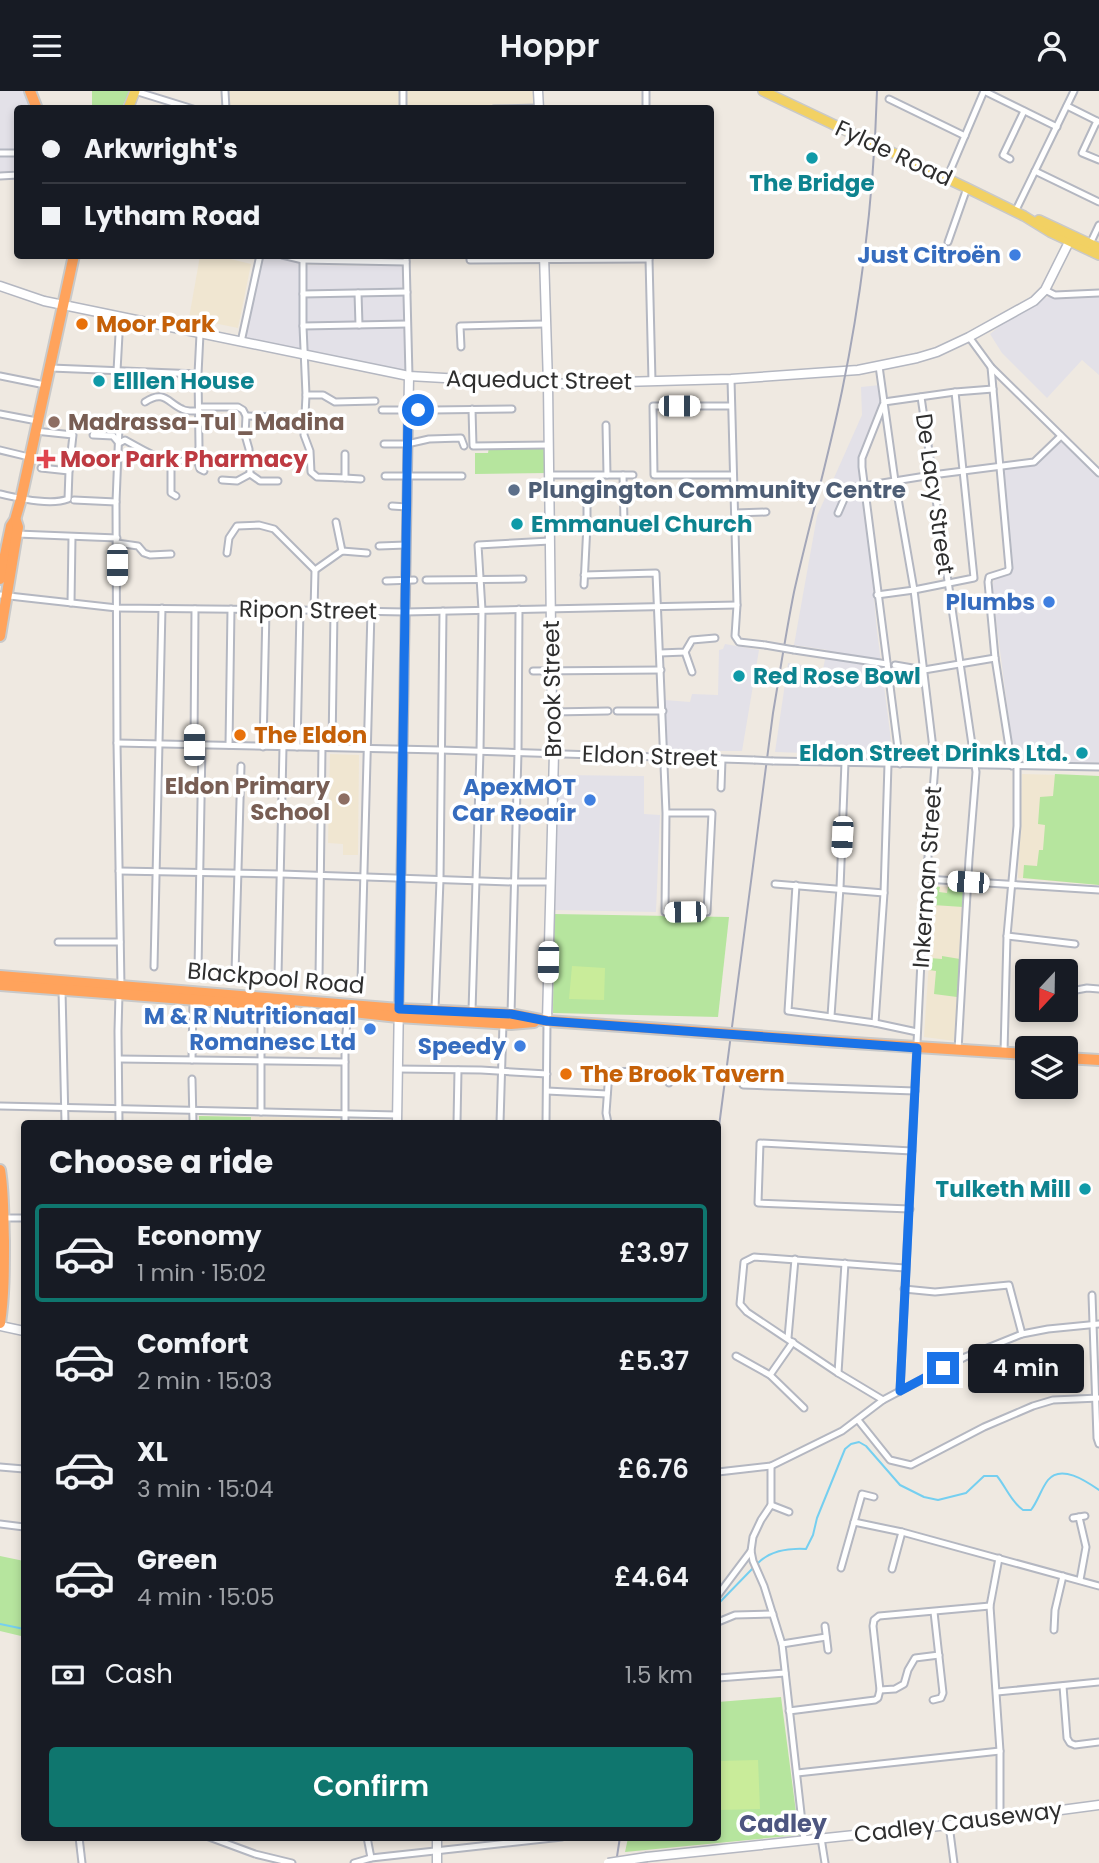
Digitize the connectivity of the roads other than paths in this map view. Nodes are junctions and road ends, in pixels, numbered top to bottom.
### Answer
1 (135, 91) edge
2 (763, 91) edge
3 (984, 91) edge
4 (1074, 91) edge
5 (889, 99) dead end
6 (180, 105) edge
7 (1067, 106) junction
8 (1024, 111) junction
9 (1098, 121) edge
10 (1057, 127) junction
11 (965, 136) junction
12 (1010, 159) dead end
13 (1099, 160) edge
14 (1035, 171) junction
15 (947, 178) junction
16 (967, 188) junction
17 (1099, 202) edge
18 (1019, 214) junction
19 (1099, 225) edge
20 (1070, 239) junction
21 (948, 242) dead end
22 (1094, 246) edge
23 (1099, 255) edge
24 (73, 259) edge
25 (259, 259) edge
26 (299, 259) edge
27 (406, 259) edge
28 (544, 259) edge
29 (649, 259) edge
30 (303, 260) junction
31 (0, 286) edge
32 (1045, 290) junction
33 (407, 292) junction
34 (358, 293) junction
35 (1099, 293) edge
36 (303, 294) junction
37 (63, 304) junction
38 (120, 316) junction
39 (407, 324) junction
40 (545, 324) junction
41 (359, 325) junction
42 (303, 326) junction
43 (200, 334) junction
44 (969, 338) junction
45 (241, 342) junction
46 (461, 347) dead end
47 (305, 355) junction
48 (879, 366) junction
49 (991, 367) junction
50 (49, 368) junction
51 (117, 371) junction
52 (198, 374) junction
53 (0, 376) edge
54 (409, 376) junction
55 (731, 379) junction
56 (652, 381) junction
57 (548, 384) junction
58 (45, 385) junction
59 (993, 389) junction
60 (955, 392) junction
61 (306, 395) junction
62 (921, 397) junction
63 (374, 401) dead end
64 (145, 402) dead end
65 (884, 402) junction
66 (731, 406) junction
67 (199, 409) junction
68 (433, 409) dead end
69 (472, 409) junction
70 (512, 409) dead end
71 (382, 410) dead end
72 (413, 410) junction
73 (0, 414) edge
74 (246, 416) junction
75 (275, 417) dead end
76 (606, 425) dead end
77 (36, 426) junction
78 (119, 427) dead end
79 (93, 435) dead end
80 (1061, 436) junction
81 (119, 443) junction
82 (384, 444) dead end
83 (407, 444) junction
84 (549, 445) junction
85 (464, 446) dead end
86 (0, 450) edge
87 (345, 454) dead end
88 (29, 457) junction
89 (196, 457) junction
90 (171, 460) junction
91 (1000, 466) junction
92 (41, 468) dead end
93 (69, 471) junction
94 (204, 471) dead end
95 (962, 472) junction
96 (250, 474) junction
97 (1099, 474) edge
98 (549, 475) junction
99 (607, 475) junction
100 (623, 475) junction
101 (633, 475) dead end
102 (733, 475) junction
103 (932, 475) junction
104 (385, 476) dead end
105 (407, 476) junction
106 (462, 476) dead end
107 (345, 478) junction
108 (361, 479) dead end
109 (222, 480) dead end
110 (278, 481) dead end
111 (895, 481) junction
112 (864, 485) junction
113 (85, 493) dead end
114 (0, 494) edge
115 (176, 496) dead end
116 (21, 499) junction
117 (71, 499) junction
118 (85, 501) junction
119 (116, 502) junction
120 (586, 505) dead end
121 (392, 506) dead end
122 (407, 507) junction
123 (766, 512) dead end
124 (735, 513) junction
125 (838, 513) dead end
126 (15, 520) junction
127 (336, 522) dead end
128 (587, 524) junction
129 (17, 534) junction
130 (72, 537) junction
131 (117, 541) junction
132 (550, 541) junction
133 (406, 545) junction
134 (379, 546) dead end
135 (342, 551) junction
136 (227, 553) dead end
137 (367, 553) dead end
138 (171, 554) dead end
139 (315, 570) junction
140 (584, 575) junction
141 (0, 579) edge
142 (523, 579) dead end
143 (410, 580) junction
144 (426, 580) dead end
145 (481, 580) junction
146 (386, 581) dead end
147 (947, 583) junction
148 (584, 585) dead end
149 (914, 590) junction
150 (877, 595) junction
151 (3, 596) edge
152 (71, 603) junction
153 (737, 605) junction
154 (658, 607) junction
155 (117, 608) junction
156 (162, 608) junction
157 (195, 609) junction
158 (231, 609) junction
159 (519, 609) junction
160 (551, 609) junction
161 (265, 610) junction
162 (482, 610) junction
163 (300, 611) junction
164 (314, 611) junction
165 (334, 611) junction
166 (371, 611) junction
167 (443, 611) junction
168 (405, 612) junction
169 (0, 636) edge
170 (715, 638) dead end
171 (685, 652) junction
172 (660, 653) junction
173 (995, 658) junction
174 (887, 664) junction
175 (895, 665) dead end
176 (959, 665) junction
177 (551, 670) junction
178 (661, 670) junction
179 (925, 670) junction
180 (533, 671) dead end
181 (692, 672) dead end
182 (608, 711) dead end
183 (617, 711) dead end
184 (663, 711) junction
185 (552, 712) junction
186 (117, 743) junction
187 (160, 744) junction
188 (194, 745) junction
189 (202, 745) junction
190 (229, 745) junction
191 (263, 747) junction
192 (283, 747) junction
193 (297, 747) junction
194 (322, 747) junction
195 (332, 747) junction
196 (368, 748) junction
197 (402, 749) junction
198 (441, 750) junction
199 (480, 751) junction
200 (518, 752) junction
201 (554, 753) junction
202 (664, 756) junction
203 (722, 759) junction
204 (845, 762) junction
205 (888, 764) junction
206 (900, 764) junction
207 (935, 765) junction
208 (241, 766) dead end
209 (974, 766) junction
210 (1014, 766) junction
211 (1099, 767) edge
212 (721, 788) dead end
213 (666, 813) junction
214 (119, 871) junction
215 (157, 871) junction
216 (239, 873) junction
217 (201, 874) junction
218 (281, 874) junction
219 (320, 876) junction
220 (363, 877) junction
221 (402, 879) junction
222 (925, 879) junction
223 (440, 880) junction
224 (477, 881) junction
225 (513, 882) junction
226 (550, 882) junction
227 (968, 882) junction
228 (775, 884) dead end
229 (1012, 884) junction
230 (796, 885) junction
231 (840, 888) junction
232 (1099, 890) edge
233 (884, 893) junction
234 (1007, 936) junction
235 (58, 942) dead end
236 (120, 942) junction
237 (1075, 944) dead end
238 (154, 967) dead end
239 (198, 970) dead end
240 (235, 970) dead end
241 (278, 973) dead end
242 (319, 978) dead end
243 (361, 980) dead end
244 (1, 984) edge
245 (62, 989) junction
246 (1078, 989) edge
247 (1099, 989) edge
248 (120, 990) junction
249 (193, 1000) junction
250 (435, 1009) junction
251 (472, 1011) junction
252 (348, 1012) junction
253 (399, 1013) junction
254 (511, 1014) junction
255 (831, 1016) junction
256 (547, 1021) junction
257 (503, 1023) junction
258 (875, 1023) junction
259 (261, 1026) dead end
260 (917, 1032) junction
261 (917, 1048) junction
262 (958, 1050) junction
263 (1004, 1052) junction
264 (1015, 1053) edge
265 (119, 1059) junction
266 (1078, 1059) edge
267 (192, 1060) junction
268 (1099, 1060) edge
269 (261, 1061) junction
270 (345, 1062) junction
271 (398, 1069) junction
272 (458, 1070) junction
273 (502, 1072) junction
274 (547, 1074) junction
275 (192, 1079) dead end
276 (670, 1083) dead end
277 (743, 1085) dead end
278 (547, 1091) junction
279 (915, 1091) junction
280 (607, 1094) junction
281 (0, 1106) edge
282 (65, 1107) junction
283 (119, 1109) junction
284 (193, 1110) junction
285 (261, 1112) junction
286 (345, 1114) junction
287 (397, 1119) edge
288 (65, 1120) edge
289 (119, 1120) edge
290 (193, 1120) edge
291 (345, 1120) edge
292 (457, 1120) edge
293 (500, 1120) edge
294 (546, 1120) edge
295 (607, 1120) edge
296 (912, 1151) junction
297 (0, 1170) edge
298 (910, 1209) junction
299 (4, 1218) junction
300 (21, 1218) edge
301 (795, 1259) junction
302 (845, 1263) junction
303 (905, 1268) junction
304 (904, 1289) junction
305 (1092, 1295) dead end
306 (0, 1324) edge
307 (1096, 1324) edge
308 (21, 1330) edge
309 (1022, 1334) junction
310 (790, 1340) junction
311 (736, 1356) dead end
312 (838, 1373) junction
313 (770, 1375) junction
314 (900, 1391) junction
315 (1098, 1398) edge
316 (883, 1400) junction
317 (804, 1408) dead end
318 (858, 1420) junction
319 (1099, 1444) edge
320 (771, 1466) junction
321 (0, 1467) edge
322 (21, 1469) edge
323 (721, 1472) edge
324 (874, 1497) dead end
325 (771, 1505) junction
326 (789, 1512) dead end
327 (1079, 1517) dead end
328 (854, 1522) junction
329 (0, 1524) edge
330 (21, 1527) edge
331 (902, 1532) junction
332 (751, 1551) junction
333 (999, 1558) junction
334 (841, 1568) dead end
335 (892, 1569) dead end
336 (1063, 1576) junction
337 (1080, 1580) junction
338 (1099, 1586) edge
339 (721, 1591) edge
340 (990, 1606) junction
341 (938, 1611) junction
342 (773, 1613) junction
343 (721, 1621) edge
344 (825, 1626) dead end
345 (1054, 1630) dead end
346 (826, 1637) junction
347 (782, 1644) junction
348 (828, 1650) dead end
349 (939, 1655) junction
350 (785, 1672) junction
351 (721, 1678) edge
352 (1099, 1682) edge
353 (1063, 1686) junction
354 (880, 1690) junction
355 (997, 1692) junction
356 (933, 1700) dead end
357 (789, 1711) junction
358 (1099, 1742) edge
359 (1000, 1751) junction
360 (797, 1773) junction
361 (1099, 1805) edge
362 (1000, 1818) junction
363 (949, 1825) junction
364 (821, 1839) junction
365 (804, 1840) junction
366 (79, 1841) edge
367 (220, 1841) edge
368 (367, 1841) edge
369 (437, 1841) edge
370 (496, 1841) edge
371 (529, 1841) edge
372 (496, 1845) junction
373 (438, 1852) junction
374 (370, 1858) junction
375 (82, 1863) edge
376 (292, 1863) edge
377 (354, 1863) edge
378 (437, 1863) edge
379 (608, 1863) edge
380 (825, 1863) edge
381 (954, 1863) edge

1 - 6 street
2 - 15 main road, Fylde Road
3 - 8 street
3 - 11 street
4 - 7 street
5 - 11 street
7 - 9 street
7 - 10 street
8 - 10 street
8 - 12 street
9 - 13 street
10 - 14 street
11 - 15 street
14 - 17 street
14 - 18 street
15 - 16 main road, Fylde Road
16 - 18 main road, Fylde Road
16 - 21 street
18 - 20 main road, Fylde Road
19 - 22 street
20 - 22 main road, Fylde Road
20 - 23 main road, Fylde Road
20 - 32 street, Aqueduct Street
24 - 37 highway
25 - 45 street
26 - 30 street
27 - 30 street
27 - 33 street
28 - 40 street, Brook Street
29 - 56 street
30 - 36 street
31 - 37 street, Aqueduct Street
32 - 35 street
32 - 44 street, Aqueduct Street
33 - 34 street
33 - 39 street
34 - 36 street
34 - 41 street
36 - 42 street
37 - 38 street, Aqueduct Street
37 - 50 highway
38 - 43 street, Aqueduct Street
38 - 51 street
39 - 41 street
39 - 54 street
40 - 46 street
40 - 57 street, Brook Street
41 - 42 street
42 - 47 street
43 - 45 street, Aqueduct Street
43 - 52 street
44 - 48 street, Aqueduct Street
44 - 49 street
45 - 47 street, Aqueduct Street
47 - 54 street, Aqueduct Street
47 - 61 street
48 - 55 street, Aqueduct Street
48 - 65 street, Inkerman Street
49 - 59 street
49 - 80 street
50 - 51 street
50 - 58 highway
51 - 52 street
52 - 67 street
53 - 58 street
54 - 57 street, Aqueduct Street
54 - 72 street
55 - 56 street, Aqueduct Street
55 - 66 street
56 - 57 street, Aqueduct Street
57 - 84 street, Brook Street
58 - 77 highway
59 - 60 street
59 - 91 street
60 - 62 street
60 - 95 street
61 - 63 street
61 - 107 street
62 - 65 street
62 - 103 street, De Lacy Street
64 - 67 street
65 - 111 street, Inkerman Street
65 - 112 street
66 - 102 street
66 - 102 street
67 - 74 street
67 - 89 street
68 - 69 street
69 - 70 street
69 - 84 street
71 - 72 street
72 - 83 street
73 - 77 street
74 - 75 street
74 - 96 street
76 - 99 street
77 - 88 highway
77 - 93 street
78 - 81 street
79 - 81 street
80 - 91 street
80 - 97 street
81 - 90 street
81 - 119 street
82 - 83 street
83 - 85 street
83 - 105 street
84 - 98 street, Brook Street
86 - 88 street
87 - 107 street
88 - 116 highway
89 - 90 street
89 - 94 street
90 - 115 street
91 - 95 street
91 - 173 street
92 - 93 street
93 - 117 street
95 - 103 street
95 - 147 street
96 - 109 street
96 - 110 street
98 - 99 street
98 - 132 street, Brook Street
99 - 100 street
100 - 101 street
100 - 128 street
102 - 124 street
103 - 111 street
103 - 147 street, De Lacy Street
104 - 105 street
105 - 106 street
105 - 122 street
107 - 108 street
111 - 112 street
111 - 149 street, Inkerman Street
112 - 125 street
112 - 150 street
113 - 118 street
114 - 116 street
116 - 117 street
116 - 126 highway
117 - 118 street
118 - 119 street
119 - 131 street
120 - 128 street
121 - 122 street
122 - 133 street
123 - 124 street
124 - 153 street
126 - 129 highway
126 - 141 highway
127 - 135 street
128 - 140 street
129 - 130 street
129 - 151 highway
130 - 131 street
130 - 152 street
131 - 138 street
131 - 155 street
132 - 145 street
132 - 160 street, Brook Street
133 - 134 street
133 - 143 street
135 - 137 street
135 - 139 street
136 - 139 street
139 - 164 street
140 - 148 street
140 - 154 street
142 - 145 street
143 - 146 street
143 - 168 street
144 - 145 street
145 - 162 street
147 - 149 street
147 - 176 street, De Lacy Street
149 - 150 street
149 - 179 street, Inkerman Street
150 - 174 street
151 - 152 street, Ripon Street
151 - 169 highway
152 - 155 street, Ripon Street
153 - 154 street, Ripon Street
153 - 174 street, bridge
154 - 160 street, Ripon Street
154 - 172 street
155 - 156 street, Ripon Street
155 - 186 street
156 - 157 street, Ripon Street
156 - 187 street
157 - 158 street, Ripon Street
157 - 188 street
158 - 161 street, Ripon Street
158 - 190 street
159 - 160 street, Ripon Street
159 - 162 street, Ripon Street
159 - 200 street
160 - 177 street, Brook Street
161 - 163 street, Ripon Street
161 - 191 street
162 - 167 street, Ripon Street
162 - 199 street
163 - 164 street, Ripon Street
163 - 193 street
164 - 165 street, Ripon Street
165 - 166 street, Ripon Street
165 - 195 street
166 - 168 street, Ripon Street
166 - 196 street
167 - 168 street, Ripon Street
167 - 198 street
168 - 197 street
170 - 171 street
171 - 172 street
171 - 181 street
172 - 178 street
173 - 176 street
173 - 210 street
174 - 206 street
175 - 179 street
176 - 179 street
176 - 209 street, De Lacy Street
177 - 178 street
177 - 180 street
177 - 185 street, Brook Street
178 - 184 street
179 - 207 street, Inkerman Street
182 - 185 street
183 - 184 street
184 - 202 street
185 - 201 street, Brook Street
186 - 187 street, Eldon Street
186 - 214 street
187 - 188 street, Eldon Street
187 - 215 street
188 - 189 street, Eldon Street
189 - 190 street, Eldon Street
189 - 217 street
190 - 191 street, Eldon Street
191 - 192 street, Eldon Street
192 - 193 street, Eldon Street
192 - 218 street
193 - 194 street, Eldon Street
194 - 195 street, Eldon Street
194 - 219 street
195 - 196 street, Eldon Street
196 - 197 street, Eldon Street
196 - 220 street
197 - 198 street, Eldon Street
197 - 221 street
198 - 199 street, Eldon Street
198 - 223 street
199 - 200 street, Eldon Street
199 - 224 street
200 - 201 street, Eldon Street
200 - 225 street
201 - 202 street, Eldon Street
201 - 226 street, Brook Street
202 - 203 street, Eldon Street
202 - 213 street
203 - 204 street, Eldon Street, bridge
203 - 212 street
204 - 205 street, Eldon Street
204 - 231 street
205 - 206 street, Eldon Street
205 - 233 street
206 - 207 street, Eldon Street
207 - 209 street, Eldon Street
207 - 222 street, Inkerman Street
208 - 216 street
209 - 210 street, Eldon Street
209 - 227 street, De Lacy Street
210 - 211 street, Eldon Street
210 - 229 street
213 - 213 street
214 - 215 street
214 - 236 street
215 - 217 street
215 - 238 street
216 - 217 street
216 - 218 street
216 - 240 street
217 - 239 street
218 - 219 street
218 - 241 street
219 - 220 street
219 - 242 street
220 - 221 street
220 - 243 street
221 - 223 street
221 - 253 street
222 - 227 street
222 - 260 street, Inkerman Street
223 - 224 street
223 - 250 street
224 - 225 street
224 - 251 street
225 - 226 street
225 - 254 street
226 - 256 street, Brook Street
227 - 229 street
227 - 262 street, De Lacy Street
228 - 230 street
229 - 232 street
229 - 234 street
230 - 231 street
230 - 255 street
231 - 233 street
231 - 255 street
233 - 258 street
234 - 237 street
234 - 263 street
235 - 236 street
236 - 248 street
244 - 245 highway, Blackpool Road
244 - 248 highway, Blackpool Road
245 - 248 highway, Blackpool Road
245 - 282 street
246 - 247 street
248 - 249 highway, Blackpool Road
248 - 253 highway, Blackpool Road
248 - 265 street
249 - 252 highway, Blackpool Road
249 - 267 street
250 - 251 highway, Blackpool Road
250 - 253 highway, Blackpool Road
251 - 254 highway, Blackpool Road
252 - 253 highway, Blackpool Road
252 - 270 street
253 - 257 highway, Blackpool Road
253 - 271 street
254 - 256 highway, Blackpool Road
255 - 258 street
256 - 257 highway, Blackpool Road
256 - 261 highway, Blackpool Road, bridge
256 - 274 street, Brook Street
257 - 273 street
258 - 260 street
259 - 269 street
260 - 261 street, Inkerman Street
261 - 262 highway, Blackpool Road
261 - 279 street, Inkerman Street
262 - 263 highway, Blackpool Road
263 - 264 highway, Blackpool Road
265 - 267 street
265 - 283 street
266 - 268 highway
267 - 269 street
269 - 270 street
269 - 285 street
270 - 286 street
271 - 272 street
271 - 287 street
272 - 273 street
272 - 292 street
273 - 274 street
273 - 293 street
274 - 278 street, Brook Street
275 - 284 street
276 - 280 street
277 - 279 street
278 - 280 street
278 - 294 street, Brook Street
279 - 296 street, Inkerman Street
280 - 295 street
281 - 282 street
282 - 283 street
282 - 288 street
283 - 284 street
283 - 289 street
284 - 285 street
284 - 290 street
285 - 286 street
286 - 287 street
286 - 291 street
296 - 298 street, Inkerman Street
296 - 298 street
297 - 299 highway
298 - 303 street, Inkerman Street
299 - 300 street
299 - 306 highway
301 - 302 street
301 - 310 street
301 - 310 street
302 - 303 street
302 - 312 street
303 - 304 street, Inkerman Street
304 - 309 street
304 - 314 street, Inkerman Street
305 - 307 street
306 - 308 street
307 - 309 street
307 - 315 street
309 - 314 street
310 - 312 street
310 - 313 street
311 - 313 street
312 - 316 street
313 - 317 street
314 - 316 street
315 - 318 street
315 - 319 street
316 - 318 street
318 - 320 street
320 - 323 street
320 - 325 street
321 - 322 street
324 - 328 street
325 - 326 street
325 - 332 street
327 - 337 street
328 - 331 street
328 - 334 street
329 - 330 street
331 - 333 street
331 - 335 street
332 - 339 street
332 - 342 street
333 - 336 street
333 - 340 street
336 - 337 street
336 - 345 street
337 - 338 street
340 - 341 street
340 - 355 street
341 - 349 street
341 - 354 street
342 - 343 street
342 - 347 street
344 - 346 street
346 - 347 street
346 - 348 street
347 - 350 street
349 - 354 street
349 - 356 street
350 - 351 street
350 - 357 street
352 - 353 street
353 - 355 street
353 - 358 street
354 - 357 street
355 - 359 street
357 - 360 street
359 - 360 street
359 - 362 street
360 - 365 street
361 - 362 street, Cadley Causeway
362 - 363 street, Cadley Causeway
363 - 364 street, Cadley Causeway
363 - 381 street
364 - 365 street, Cadley Causeway
364 - 380 street
365 - 379 street, Cadley Causeway, bridge
366 - 375 street
367 - 376 street
368 - 374 street
369 - 373 street
370 - 372 street
371 - 372 street
372 - 373 street
373 - 374 street
373 - 378 street
374 - 377 street

